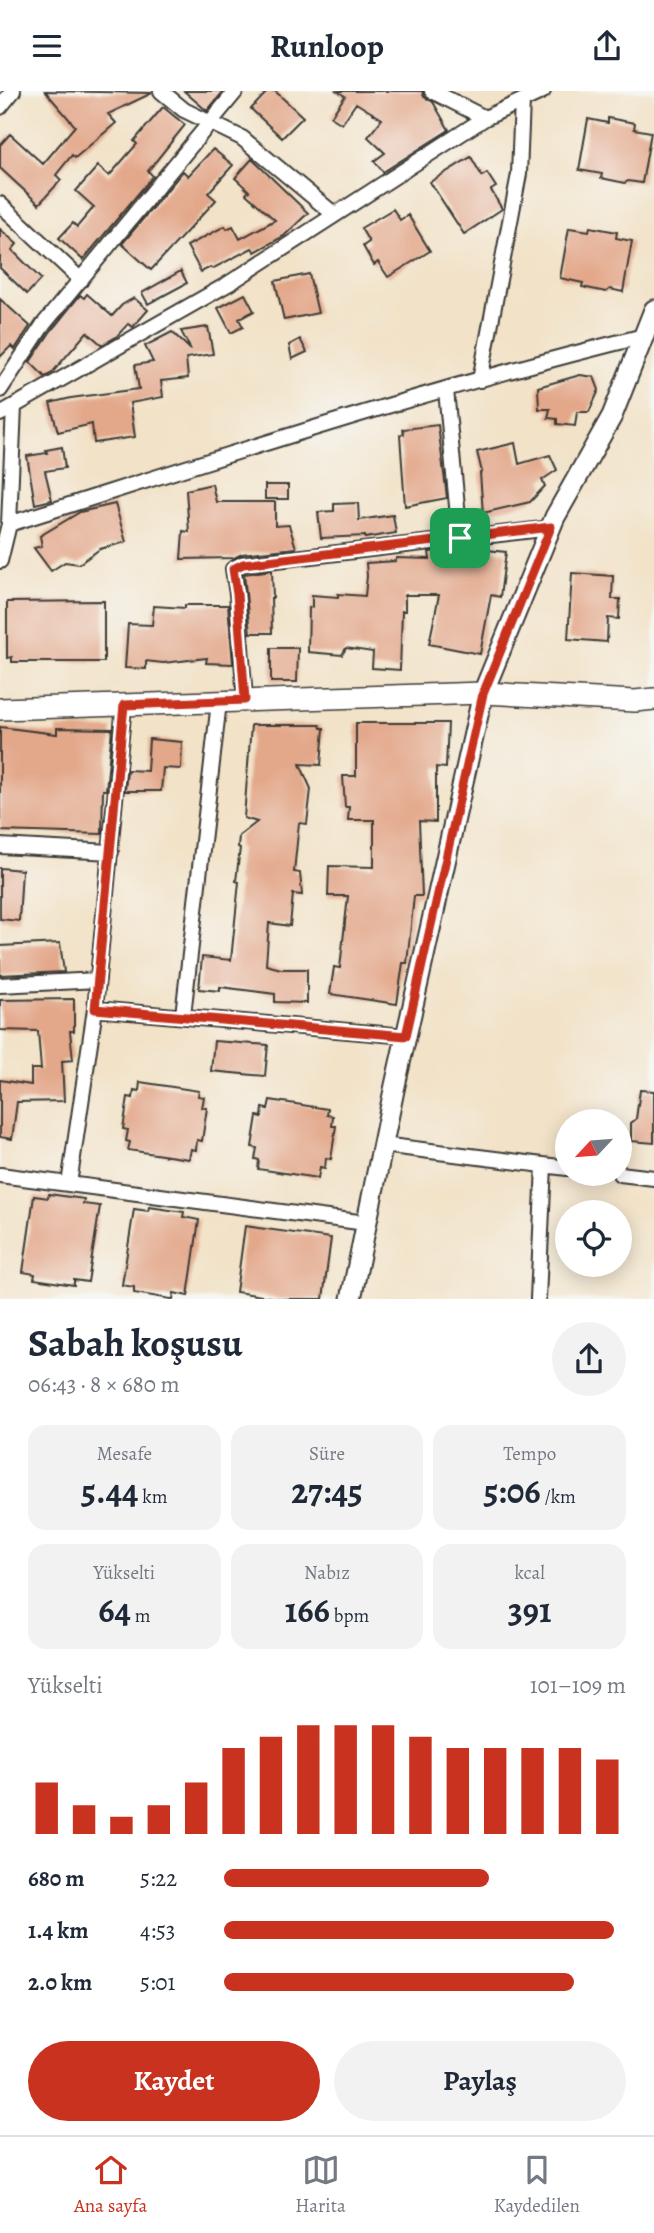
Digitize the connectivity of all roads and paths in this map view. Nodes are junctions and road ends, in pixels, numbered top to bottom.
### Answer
1 (13, 91) edge
2 (161, 91) edge
3 (236, 91) edge
4 (432, 91) edge
5 (542, 91) edge
6 (522, 101) junction
7 (0, 107) edge
8 (485, 118) junction
9 (212, 121) junction
10 (0, 204) edge
11 (335, 215) junction
12 (81, 279) junction
13 (654, 310) edge
14 (644, 336) junction
15 (480, 380) junction
16 (0, 390) edge
17 (446, 390) junction
18 (14, 406) junction
19 (0, 414) edge
20 (9, 524) junction
21 (551, 527) junction
22 (460, 538) junction
23 (0, 561) edge
24 (483, 694) junction
25 (245, 700) junction
26 (219, 702) junction
27 (648, 702) edge
28 (124, 705) junction
29 (0, 709) edge
30 (0, 846) edge
31 (111, 852) junction
32 (98, 980) junction
33 (0, 985) edge
34 (95, 1009) junction
35 (183, 1015) junction
36 (406, 1036) junction
37 (382, 1146) junction
38 (544, 1165) junction
39 (555, 1166) edge
40 (0, 1175) edge
41 (632, 1175) edge
42 (654, 1178) edge
43 (69, 1184) junction
44 (366, 1223) junction
45 (351, 1299) edge
46 (538, 1299) edge

1 - 7 street
2 - 9 street
3 - 9 street
4 - 8 street
5 - 6 street
6 - 8 street
6 - 15 street
8 - 11 street
9 - 11 street
9 - 12 street
10 - 12 street
11 - 18 street
12 - 16 street
13 - 14 street
14 - 15 street
14 - 21 street
15 - 17 street
17 - 20 street
17 - 22 street
18 - 19 street
18 - 20 street
20 - 23 street
21 - 22 street
21 - 24 street
22 - 25 street
24 - 25 main road
24 - 27 main road
24 - 36 street
25 - 26 main road
26 - 28 main road
26 - 35 street
28 - 29 main road
28 - 31 street
30 - 31 street
31 - 32 street
32 - 33 street
32 - 34 street
34 - 35 street
34 - 43 street
35 - 36 street
36 - 37 street
37 - 38 street
37 - 44 street
38 - 39 street
38 - 46 street
40 - 43 street
41 - 42 street
43 - 44 street
44 - 45 street

